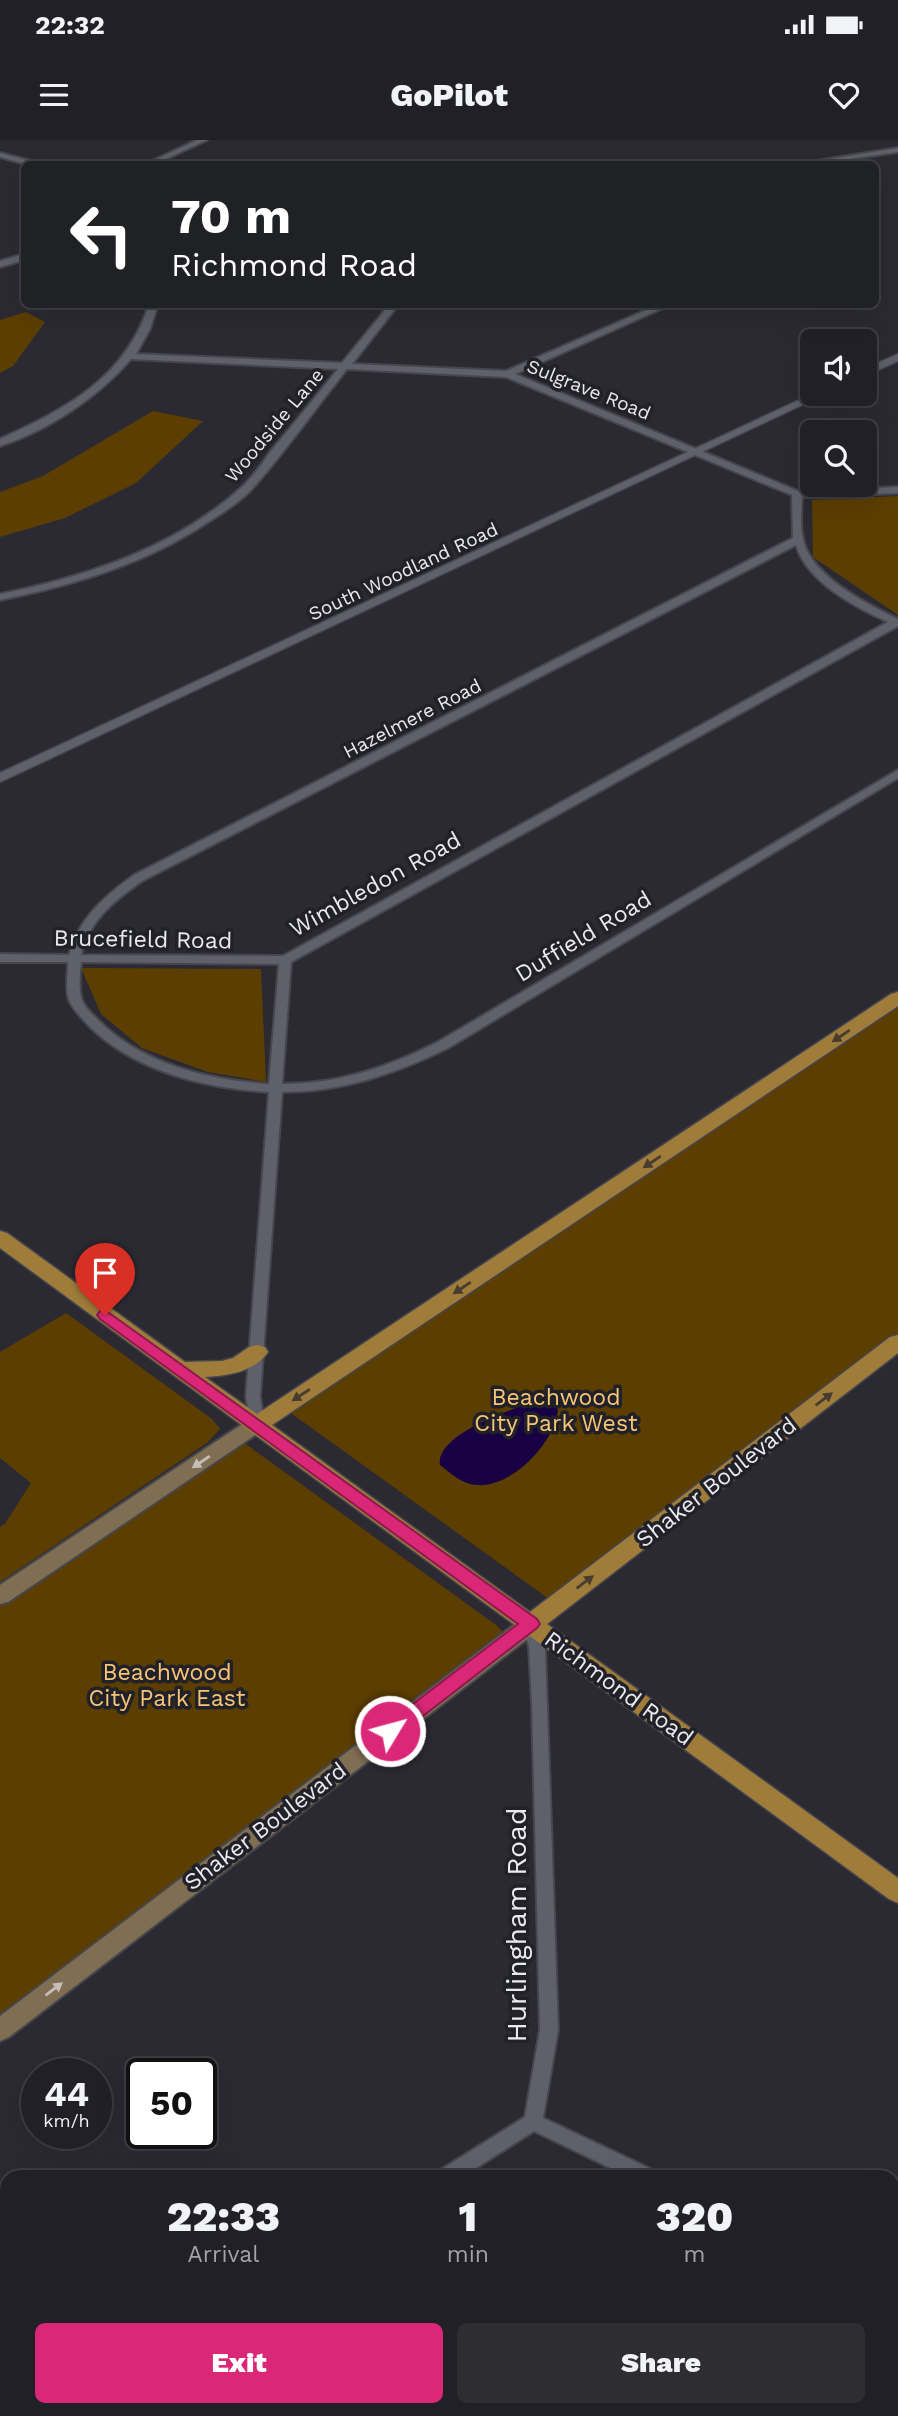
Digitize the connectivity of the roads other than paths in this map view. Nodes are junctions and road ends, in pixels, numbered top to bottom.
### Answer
1 (203, 140) edge
2 (898, 150) edge
3 (0, 155) edge
4 (21, 161) edge
5 (156, 161) edge
6 (836, 161) edge
7 (21, 258) edge
8 (0, 264) edge
9 (153, 308) edge
10 (392, 308) edge
11 (659, 308) edge
12 (130, 356) junction
13 (898, 357) edge
14 (345, 366) junction
15 (877, 367) edge
16 (507, 374) junction
17 (800, 404) edge
18 (0, 443) edge
19 (698, 452) junction
20 (896, 488) edge
21 (797, 494) junction
22 (798, 540) junction
23 (0, 597) edge
24 (897, 622) edge
25 (898, 773) edge
26 (0, 778) edge
27 (0, 958) edge
28 (73, 959) junction
29 (285, 960) junction
30 (898, 998) edge
31 (273, 1088) junction
32 (0, 1238) edge
33 (898, 1342) edge
34 (257, 1352) junction
35 (182, 1369) junction
36 (257, 1424) junction
37 (0, 1596) edge
38 (531, 1624) junction
39 (898, 1892) edge
40 (0, 2030) edge
41 (533, 2122) junction
42 (457, 2170) edge
43 (633, 2170) edge

1 - 5 street
2 - 6 street
3 - 4 street
7 - 8 street
9 - 12 street
10 - 14 street, Woodside Lane
11 - 16 street
12 - 14 street, Sulgrave Road
12 - 18 street
13 - 15 street
14 - 16 street, Sulgrave Road
14 - 23 street, Woodside Lane
16 - 19 street, Sulgrave Road
17 - 19 street, South Woodland Road
19 - 21 street, Sulgrave Road
19 - 26 street, South Woodland Road
20 - 21 street, Sulgrave Road
21 - 22 street
22 - 24 street
22 - 28 street, Hazelmere Road
24 - 29 street, Wimbledon Road
25 - 31 street, Duffield Road
27 - 28 street, Brucefield Road
28 - 29 street, Brucefield Road
28 - 31 street, Duffield Road
29 - 31 street, Wimbledon Road
30 -> 36 main road
31 - 34 street, Wimbledon Road
32 - 35 main road, Richmond Road
38 -> 33 main road, Shaker Boulevard
34 - 35 main road
34 - 36 street, Wimbledon Road
35 - 36 main road, Richmond Road
36 -> 37 main road
36 - 38 main road, Richmond Road
38 - 39 main road, Richmond Road
40 -> 38 main road, Shaker Boulevard
38 - 41 street, Hurlingham Road
41 - 42 street
41 - 43 street

